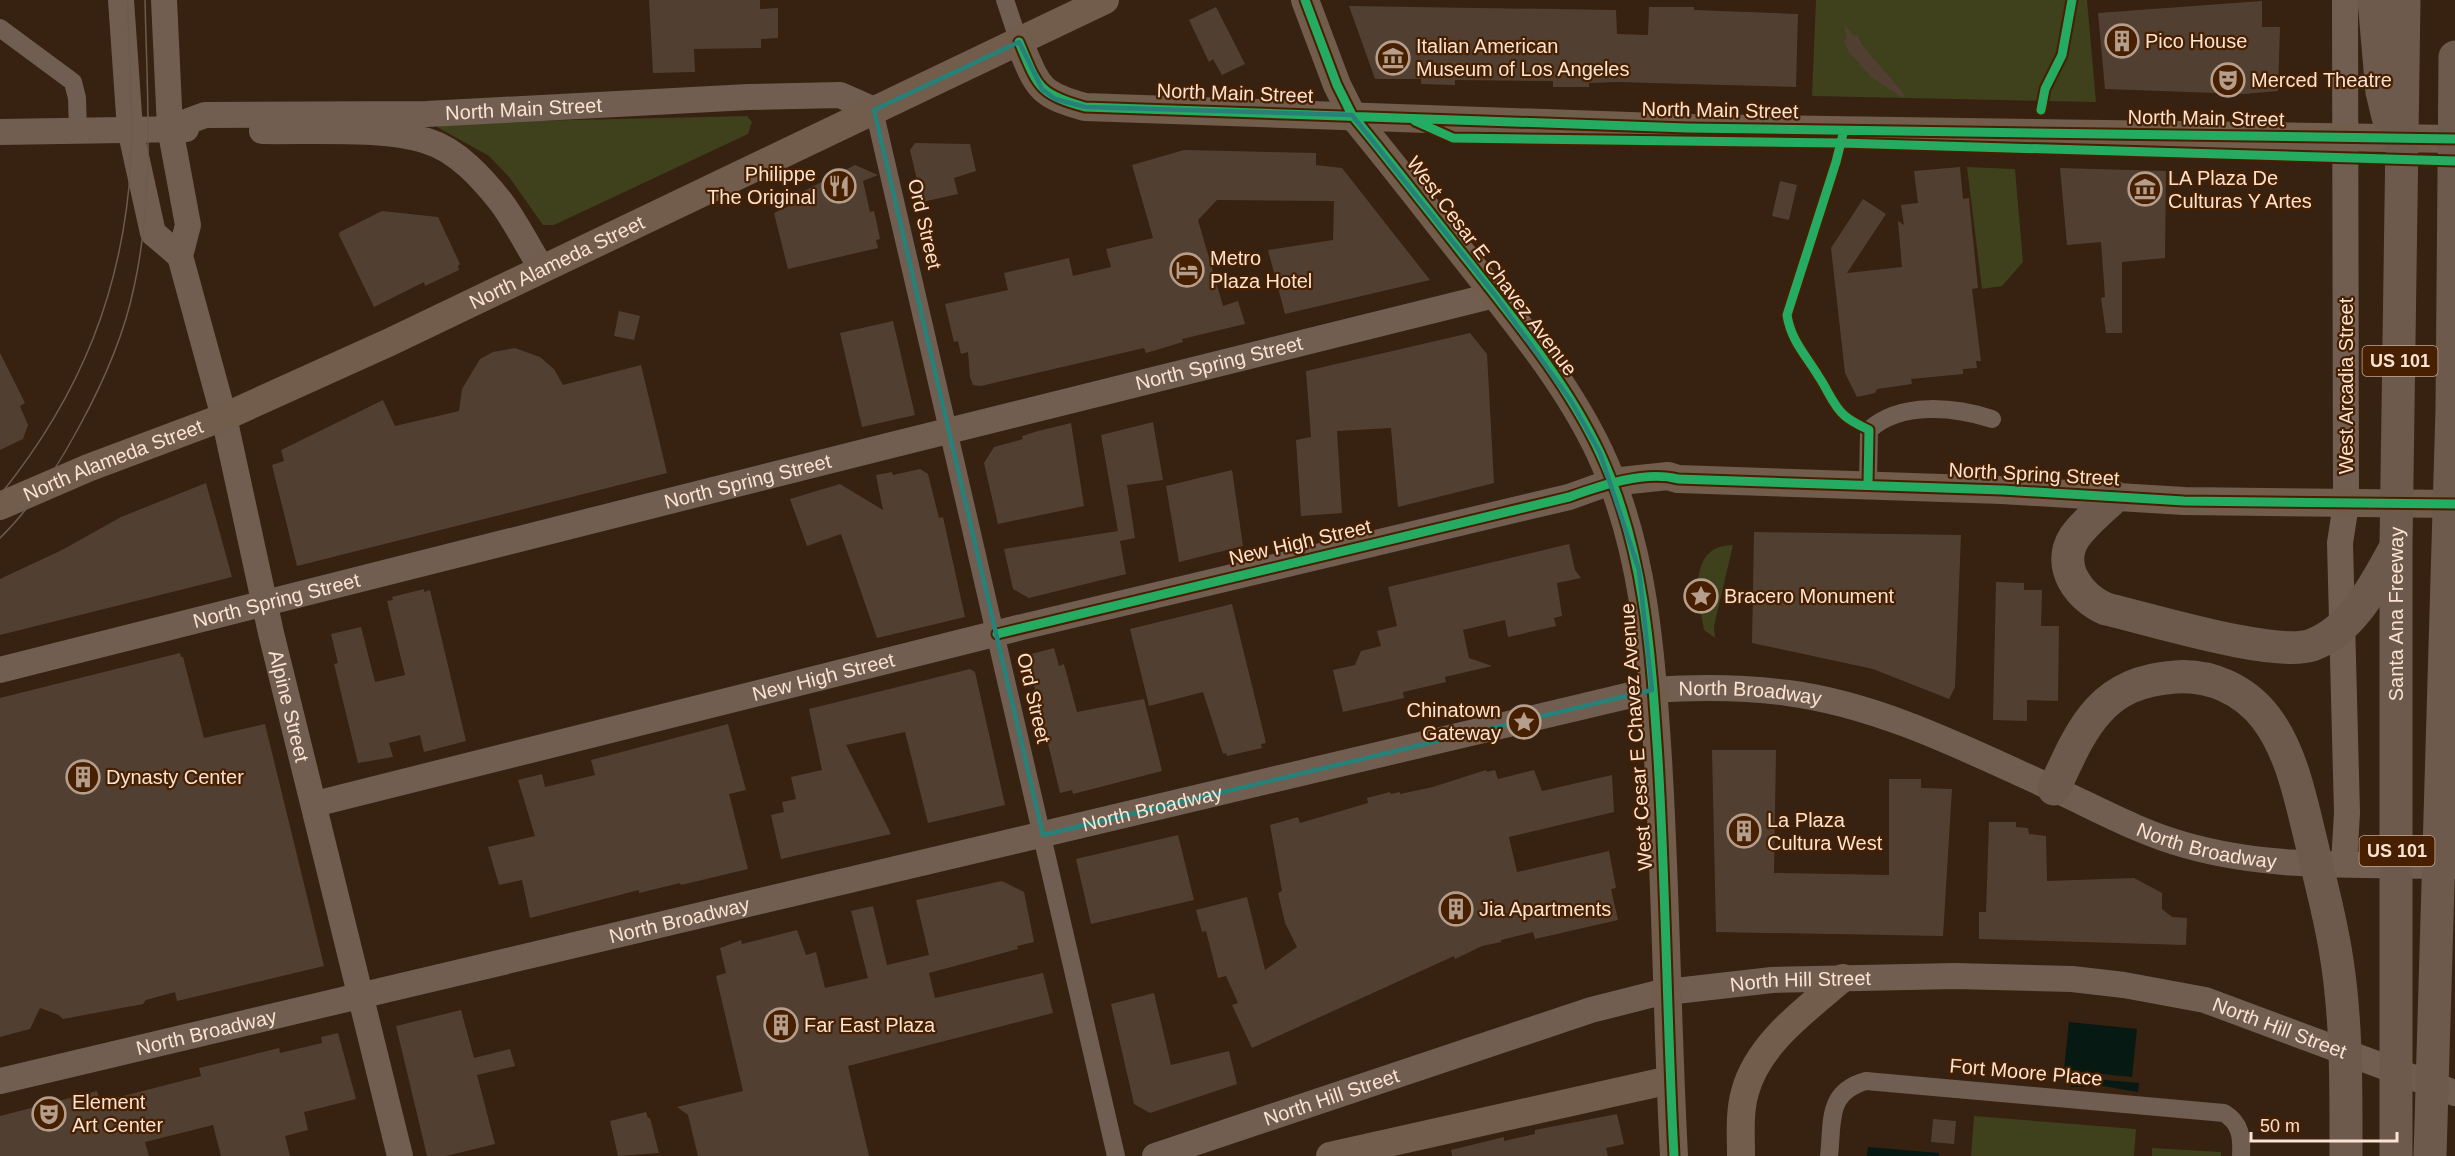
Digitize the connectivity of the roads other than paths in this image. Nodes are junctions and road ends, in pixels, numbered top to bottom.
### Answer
1 (122, 0) edge
2 (164, 0) edge
3 (1005, 0) edge
4 (1105, 0) edge
5 (1305, 0) edge
6 (2345, 0) edge
7 (2374, 0) edge
8 (2404, 0) edge
9 (0, 28) edge
10 (1019, 42) junction
11 (2455, 57) edge
12 (874, 110) junction
13 (1352, 115) junction
14 (170, 128) junction
15 (130, 129) junction
16 (78, 130) junction
17 (0, 132) edge
18 (2356, 137) junction
19 (2455, 139) edge
20 (2402, 177) junction
21 (180, 256) junction
22 (542, 269) junction
23 (1495, 296) junction
24 (2453, 403) edge
25 (224, 417) junction
26 (1992, 419) dead end
27 (948, 430) junction
28 (1611, 482) junction
29 (1868, 484) junction
30 (2114, 497) junction
31 (2357, 503) junction
32 (2455, 504) edge
33 (0, 506) edge
34 (2396, 546) junction
35 (265, 604) junction
36 (997, 634) junction
37 (0, 670) edge
38 (1652, 690) junction
39 (2054, 789) junction
40 (315, 804) junction
41 (1043, 835) junction
42 (2344, 864) junction
43 (2455, 866) edge
44 (1843, 978) junction
45 (362, 996) junction
46 (1670, 1080) junction
47 (0, 1081) edge
48 (2455, 1093) edge
49 (400, 1156) edge
50 (1116, 1156) edge
51 (1155, 1156) edge
52 (1330, 1156) edge
53 (1674, 1156) edge
54 (1742, 1156) edge
55 (1829, 1156) edge
56 (2241, 1156) edge
57 (2346, 1156) edge
58 (2396, 1156) edge
59 (2430, 1156) edge

1 - 15 main road
2 - 14 main road, Alpine Street
3 - 10 street
4 - 10 main road, North Alameda Street
5 - 13 main road, West Cesar E Chavez Avenue
6 - 18 main road, West Arcadia Street
7 - 20 highway
8 - 20 highway, Santa Ana Freeway / US 101
9 - 16 street
10 - 12 main road, North Alameda Street
10 - 13 main road, North Main Street
11 - 24 highway, US 101
12 - 14 main road, North Main Street
12 - 22 main road, North Alameda Street
12 - 27 street, Ord Street
13 - 18 main road, North Main Street
13 - 23 main road, West Cesar E Chavez Avenue
14 - 15 main road, North Main Street
14 - 21 main road, Alpine Street
14 - 22 main road, North Main Street
15 - 16 main road, North Main Street
15 - 21 main road
16 - 17 main road, North Main Street
18 - 19 main road, North Main Street
18 - 31 main road, West Arcadia Street
20 - 34 highway, Santa Ana Freeway / US 101
21 - 25 main road, Alpine Street
22 - 25 main road, North Alameda Street
23 - 27 main road, North Spring Street
23 - 28 main road, West Cesar E Chavez Avenue
24 - 59 highway, US 101
25 - 33 main road, North Alameda Street
25 - 35 main road, Alpine Street
26 - 29 street
27 - 35 main road, North Spring Street
27 - 36 street, Ord Street
28 - 29 main road, North Spring Street
28 - 36 main road, New High Street
28 - 38 main road, West Cesar E Chavez Avenue
29 - 30 main road, North Spring Street
30 - 31 main road, North Spring Street
30 - 34 highway
31 - 32 main road, North Spring Street
31 - 42 main road, West Arcadia Street
34 - 58 highway, Santa Ana Freeway / US 101
35 - 37 main road, North Spring Street
35 - 40 main road, Alpine Street
36 - 40 main road, New High Street
36 - 41 street, Ord Street
38 - 39 main road, North Broadway
38 - 41 main road, North Broadway
38 - 46 main road, West Cesar E Chavez Avenue
39 - 42 main road, North Broadway
39 - 57 highway
40 - 45 main road, Alpine Street
41 - 45 main road, North Broadway
41 - 50 street, Ord Street
42 - 43 main road, North Broadway
44 - 48 main road, North Hill Street
44 - 51 main road, North Hill Street
44 - 54 main road
45 - 47 main road, North Broadway
45 - 49 main road, Alpine Street
46 - 52 main road
46 - 53 main road, West Cesar E Chavez Avenue
55 - 56 street, Fort Moore Place

